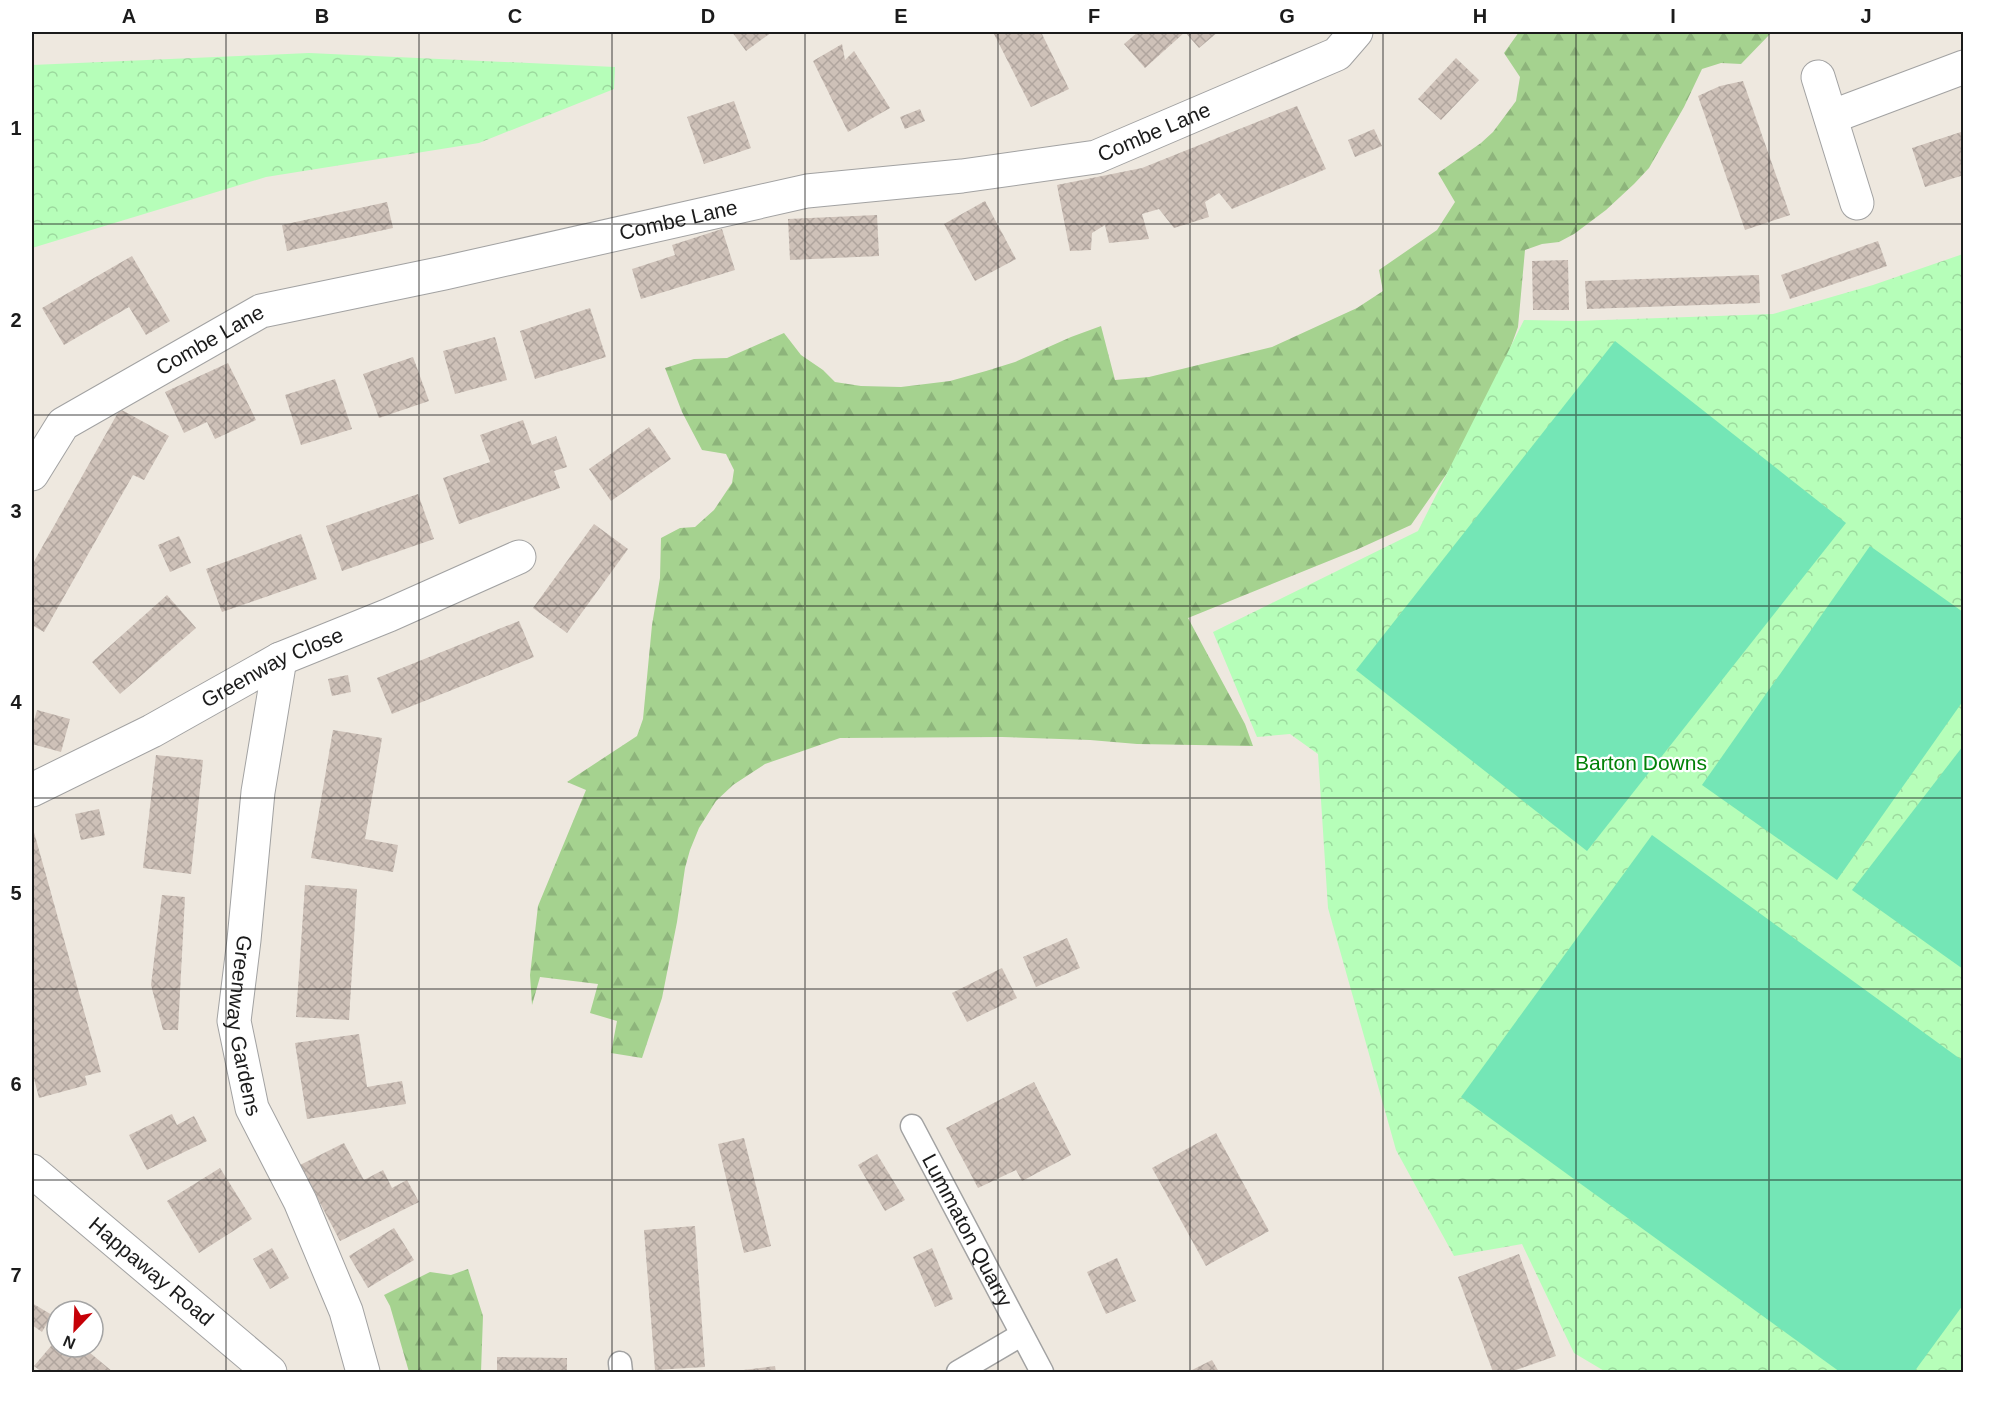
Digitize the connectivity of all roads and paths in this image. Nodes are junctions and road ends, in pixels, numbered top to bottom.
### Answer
1 (1356, 32) edge
2 (1964, 67) edge
3 (1818, 77) dead end
4 (1831, 117) junction
5 (1857, 203) dead end
6 (32, 474) edge
7 (519, 557) dead end
8 (279, 658) junction
9 (32, 790) edge
10 (912, 1126) dead end
11 (32, 1172) edge
12 (1021, 1335) junction
13 (270, 1372) edge
14 (363, 1372) edge
15 (958, 1372) edge
16 (1042, 1372) edge

1 - 6 street, Combe Lane
2 - 4 street
3 - 4 street
4 - 5 street
7 - 8 street, Greenway Close
8 - 9 street, Greenway Close
8 - 14 street, Greenway Gardens
10 - 12 lane, Lummaton Quarry
11 - 13 street, Happaway Road
12 - 15 lane
12 - 16 lane, Lummaton Quarry

